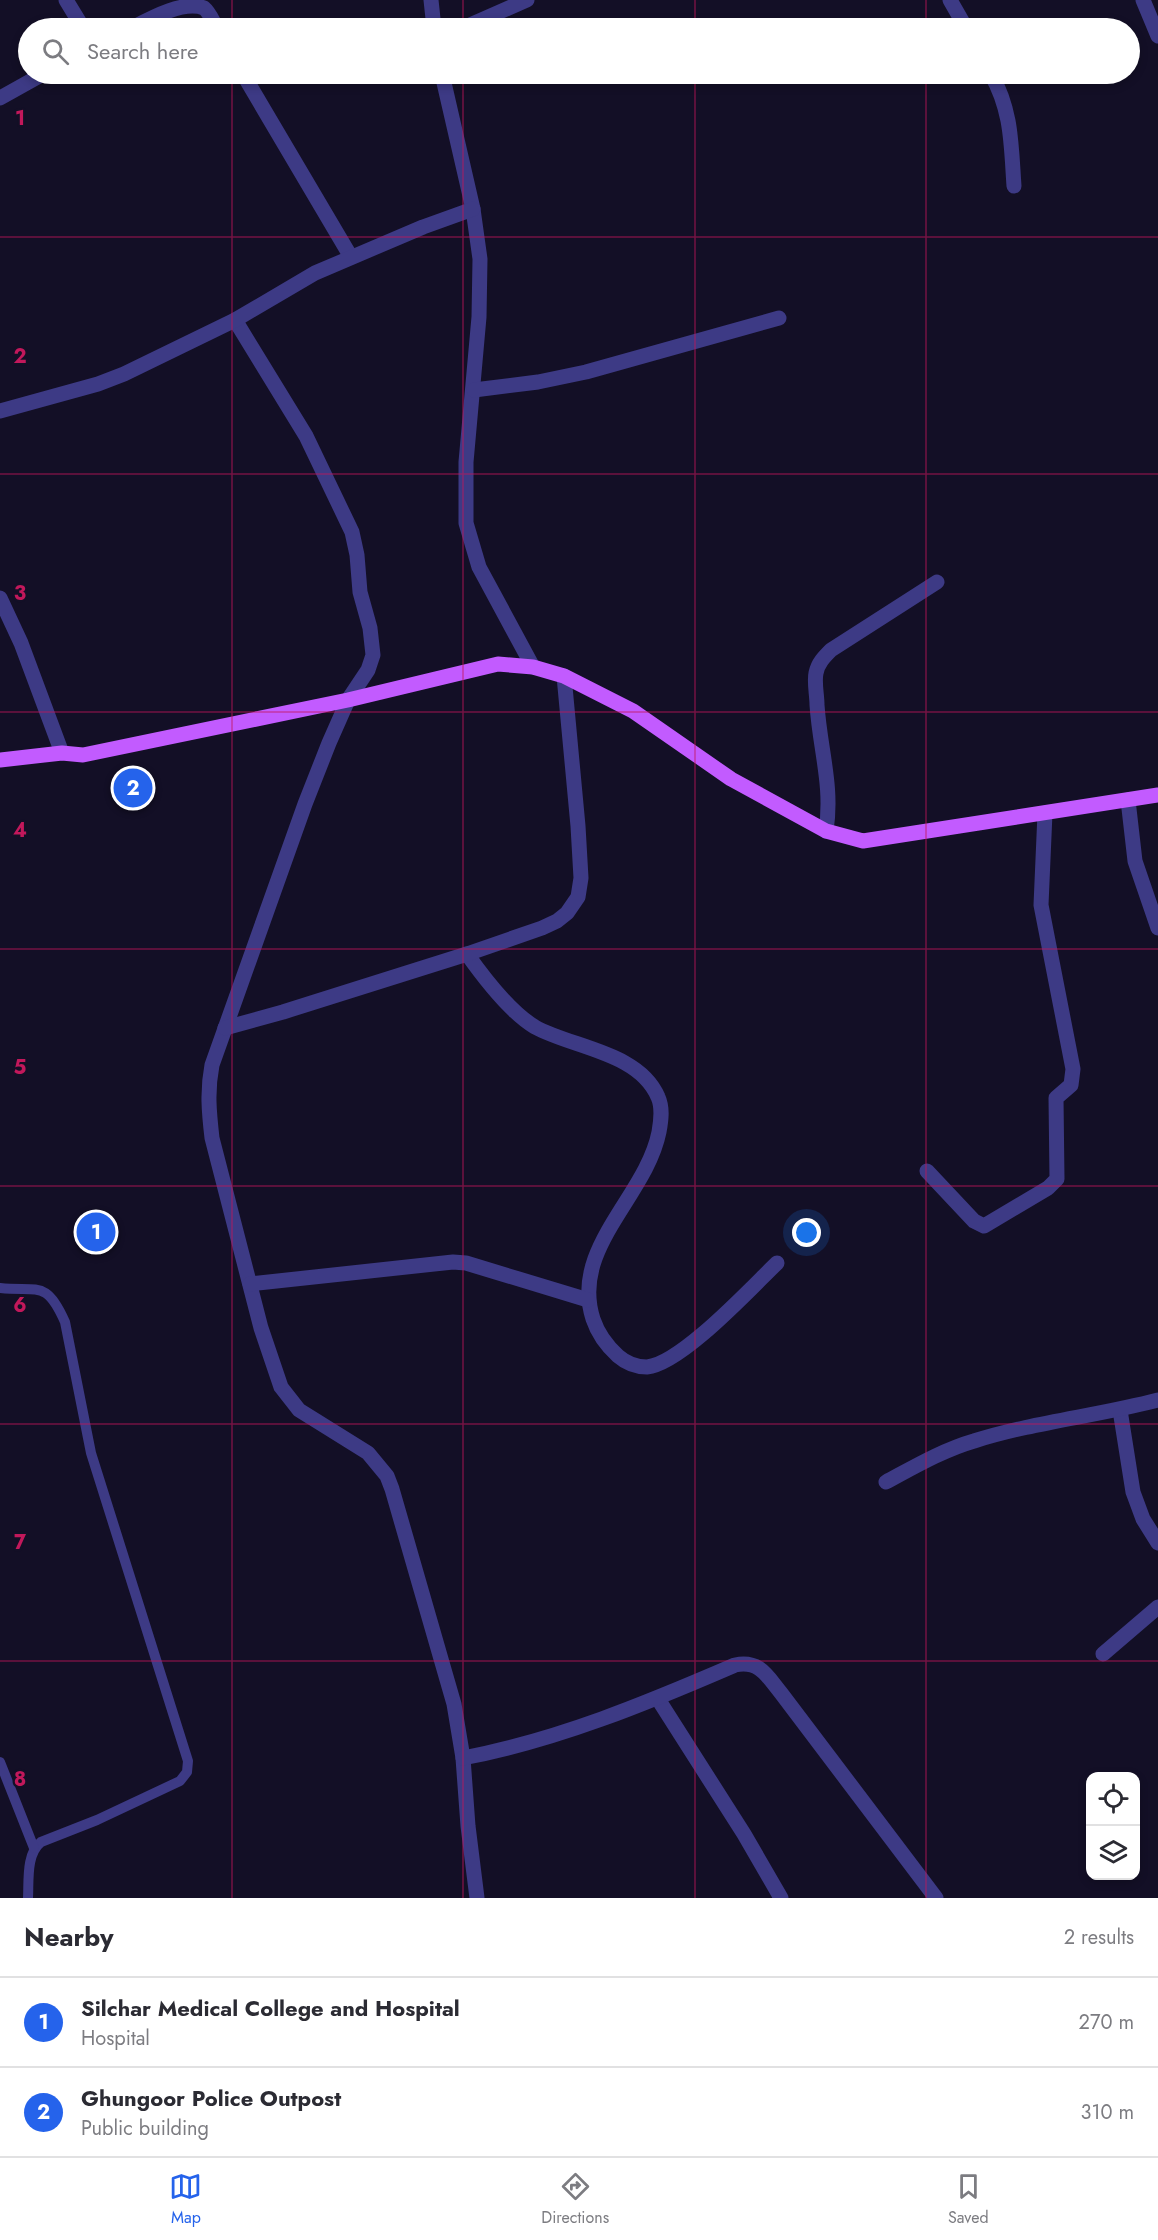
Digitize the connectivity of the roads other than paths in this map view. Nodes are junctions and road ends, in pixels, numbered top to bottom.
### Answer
1 (66, 0) edge
2 (431, 0) edge
3 (526, 0) edge
4 (950, 0) edge
5 (1143, 0) edge
6 (77, 18) edge
7 (152, 18) edge
8 (211, 18) edge
9 (433, 18) edge
10 (486, 18) edge
11 (960, 18) edge
12 (1158, 36) edge
13 (25, 84) edge
14 (249, 84) edge
15 (444, 84) edge
16 (996, 84) edge
17 (0, 98) edge
18 (1014, 186) dead end
19 (473, 209) junction
20 (351, 257) junction
21 (779, 318) dead end
22 (235, 320) junction
23 (474, 390) junction
24 (0, 411) edge
25 (937, 582) dead end
26 (0, 598) edge
27 (533, 667) junction
28 (564, 676) junction
29 (348, 700) junction
30 (62, 753) junction
31 (0, 760) edge
32 (1158, 795) edge
33 (1128, 800) junction
34 (1045, 813) junction
35 (826, 831) junction
36 (1158, 928) edge
37 (467, 954) junction
38 (225, 1028) junction
39 (927, 1171) dead end
40 (777, 1263) dead end
41 (249, 1284) junction
42 (0, 1288) edge
43 (588, 1300) junction
44 (1158, 1400) edge
45 (1120, 1410) junction
46 (886, 1482) dead end
47 (1158, 1543) edge
48 (1158, 1607) edge
49 (1103, 1654) dead end
50 (658, 1699) junction
51 (463, 1758) junction
52 (0, 1762) edge
53 (34, 1848) junction
54 (28, 1898) edge
55 (477, 1898) edge
56 (781, 1898) edge
57 (936, 1898) edge

1 - 6 street
2 - 9 street
3 - 10 street
4 - 11 street
5 - 12 street
7 - 8 street
13 - 17 street
14 - 20 street
15 - 19 street
16 - 18 street
19 - 20 street
19 - 23 street
20 - 22 street
21 - 23 street
22 - 24 street
22 - 29 street
23 - 27 street
25 - 35 street
26 - 30 street
27 - 28 main road
27 - 29 main road
28 - 35 main road
28 - 37 street
29 - 30 main road
29 - 38 street
30 - 31 main road
32 - 33 main road
33 - 34 main road
33 - 36 street
34 - 35 main road
34 - 39 street
37 - 38 street
37 - 43 street
38 - 41 street
40 - 43 street
41 - 43 street
41 - 51 street
42 - 53 lane
44 - 45 street
45 - 46 street
45 - 47 street
48 - 49 street
50 - 51 street
50 - 56 street
50 - 57 street
51 - 55 street
52 - 53 lane
53 - 54 lane

